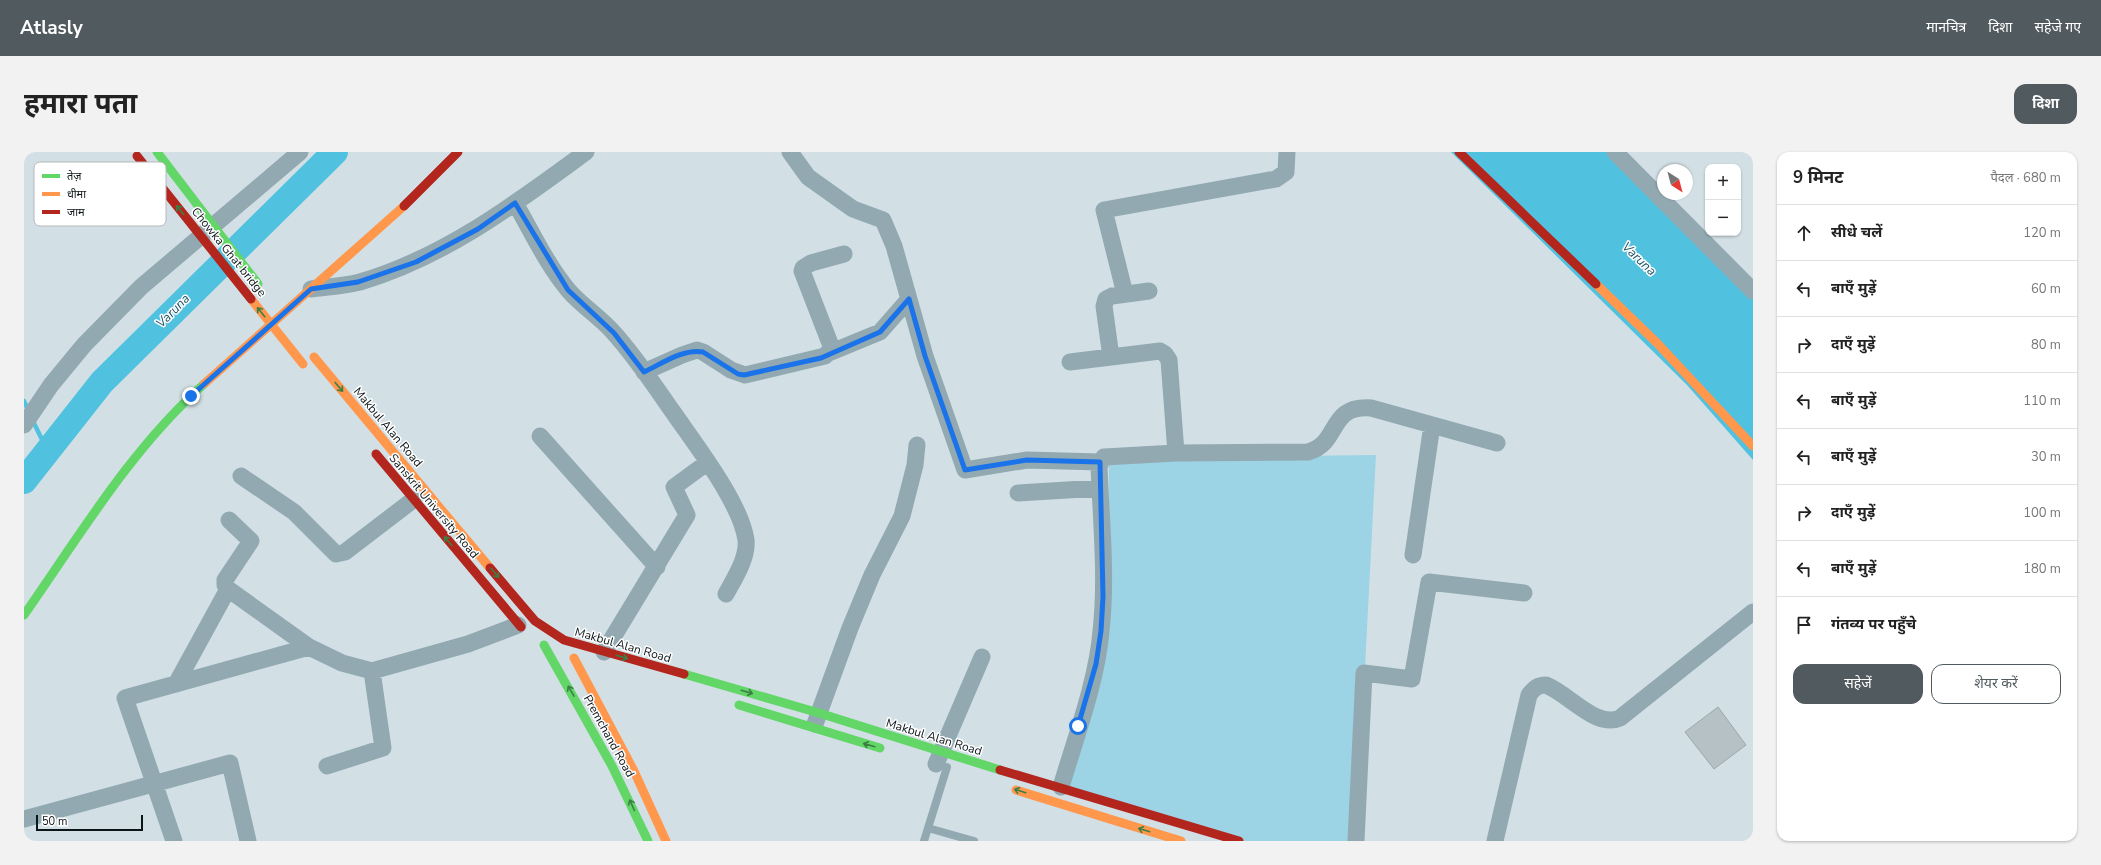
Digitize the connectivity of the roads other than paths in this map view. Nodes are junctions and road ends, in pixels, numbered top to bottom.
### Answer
1 (157, 152) edge
2 (300, 152) edge
3 (458, 152) edge
4 (586, 152) edge
5 (790, 152) edge
6 (1287, 152) edge
7 (1459, 152) edge
8 (1615, 152) edge
9 (135, 154) edge
10 (141, 162) edge
11 (165, 162) edge
12 (166, 164) edge
13 (166, 193) edge
14 (515, 203) junction
15 (844, 254) dead end
16 (262, 289) dead end
17 (311, 289) junction
18 (1753, 291) edge
19 (1149, 292) dead end
20 (1125, 294) junction
21 (909, 299) junction
22 (276, 307) dead end
23 (286, 320) dead end
24 (829, 353) junction
25 (312, 354) dead end
26 (1111, 357) junction
27 (1070, 362) dead end
28 (306, 367) dead end
29 (644, 372) junction
30 (1432, 424) junction
31 (24, 425) edge
32 (540, 436) dead end
33 (1498, 443) dead end
34 (368, 444) dead end
35 (917, 445) dead end
36 (1753, 446) edge
37 (1176, 453) junction
38 (708, 462) junction
39 (1100, 462) junction
40 (242, 476) dead end
41 (1100, 488) junction
42 (1018, 493) dead end
43 (413, 500) junction
44 (229, 520) dead end
45 (1413, 555) dead end
46 (657, 567) junction
47 (228, 589) junction
48 (1524, 593) dead end
49 (726, 594) dead end
50 (1753, 612) edge
51 (24, 615) edge
52 (523, 629) joint
53 (309, 647) junction
54 (604, 652) junction
55 (982, 657) dead end
56 (574, 658) junction
57 (586, 661) dead end
58 (372, 671) junction
59 (176, 684) junction
60 (733, 704) dead end
61 (816, 721) junction
62 (890, 751) dead end
63 (942, 763) junction
64 (327, 766) dead end
65 (156, 784) junction
66 (1006, 786) dead end
67 (1061, 787) junction
68 (1118, 805) junction
69 (24, 819) edge
70 (1114, 821) junction
71 (928, 828) junction
72 (174, 841) edge
73 (248, 841) edge
74 (648, 841) edge
75 (666, 841) edge
76 (924, 841) edge
77 (974, 841) edge
78 (1181, 841) edge
79 (1239, 841) edge
80 (1356, 841) edge
81 (1495, 841) edge

1 - 11 main road, bridge
2 - 31 street
3 - 17 main road
4 - 14 street
5 - 21 street
6 - 20 street
7 - 36 main road
8 - 18 street
10 -> 9 main road, Chowka Ghat bridge, bridge
12 - 16 main road, bridge
28 -> 13 main road, Chowka Ghat bridge, bridge
14 - 17 street
14 - 29 street
15 - 24 street
17 - 51 main road
19 - 20 street
20 - 26 street
21 - 24 street
21 - 39 street
22 - 23 main road
24 - 29 street
25 -> 54 main road, Makbul Alan Road
26 - 27 street
26 - 37 street
29 - 38 street
30 - 33 street
30 - 37 street
30 - 45 street
32 - 46 street
34 - 43 main road, Sanskrit University Road
35 - 61 street
37 - 39 street
38 - 46 street
38 - 49 street
39 - 41 street
40 - 43 street
41 - 42 street
41 - 67 street
52 -> 43 main road, Sanskrit University Road
44 - 47 street
46 - 54 street
47 - 53 street
47 - 59 street
48 - 80 street
50 - 81 street
52 - 58 street
53 - 58 street
53 - 59 street
54 -> 61 main road, Makbul Alan Road
55 - 63 street
56 - 57 main road
74 -> 56 main road, Premchand Road
56 - 75 main road, Premchand Road
58 - 64 street
59 - 65 street
60 - 61 main road, Makbul Alan Road
62 -> 61 main road, Makbul Alan Road
61 - 63 main road, Makbul Alan Road
63 - 67 main road, Makbul Alan Road
63 - 71 lane
65 - 69 street
65 - 72 street
65 - 73 street
70 -> 66 main road
67 - 68 main road, Makbul Alan Road
68 - 70 main road
68 - 79 main road, Makbul Alan Road
78 -> 70 main road
71 - 76 lane
71 - 77 lane

